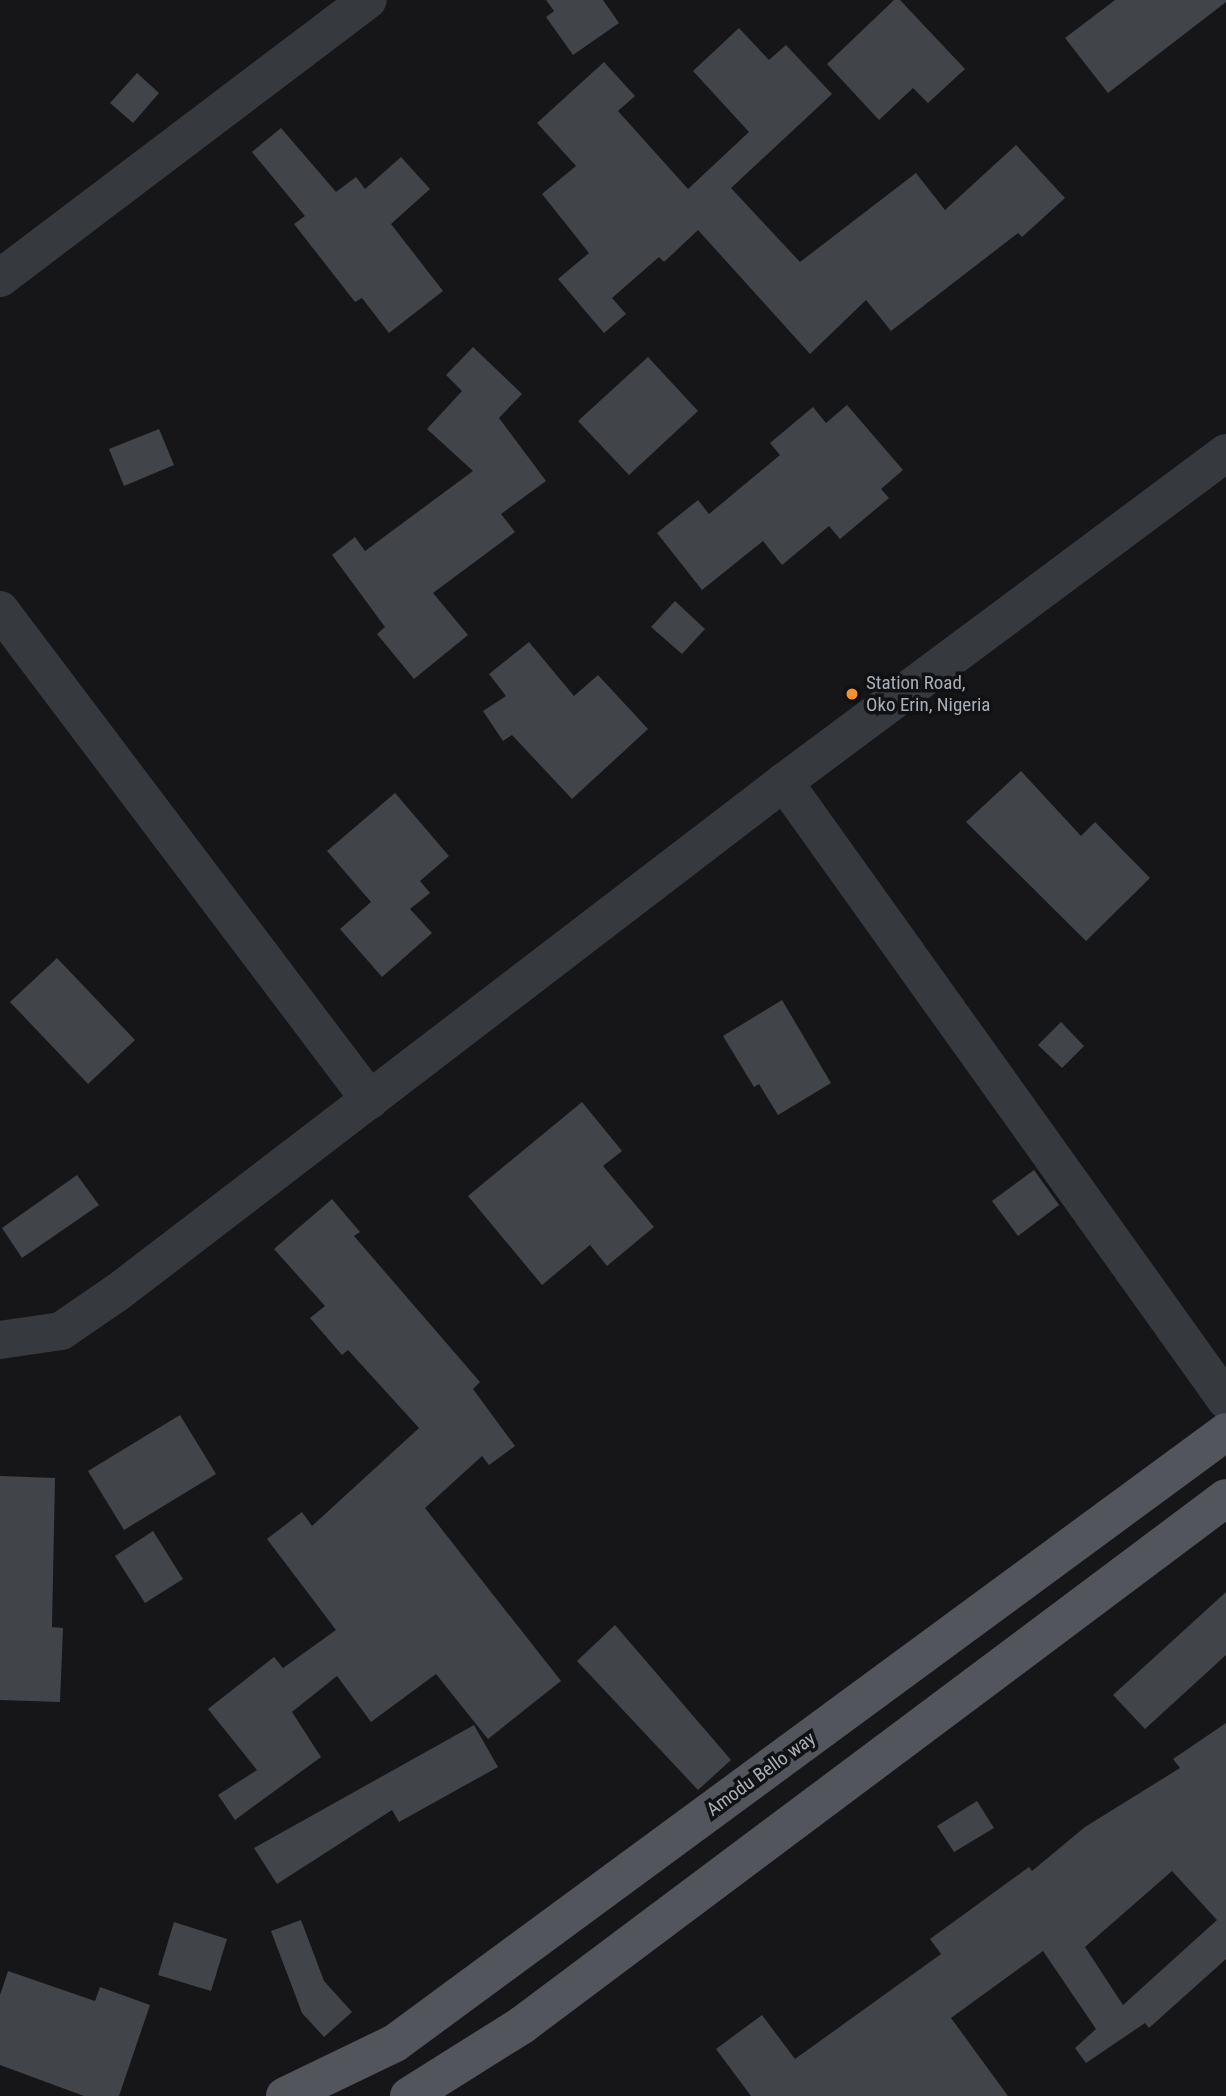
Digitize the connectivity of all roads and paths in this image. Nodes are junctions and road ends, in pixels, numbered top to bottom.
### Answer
1 (368, 0) edge
2 (0, 278) edge
3 (1226, 453) edge
4 (0, 610) edge
5 (784, 782) junction
6 (370, 1100) junction
7 (0, 1340) edge
8 (1226, 1400) edge
9 (1226, 1432) edge
10 (1226, 1498) edge
11 (285, 2096) edge
12 (409, 2096) edge

1 - 2 street
3 - 5 street
4 - 6 street
5 - 6 street
5 - 8 street
6 - 7 street
9 - 11 main road, Amodu Bello way
10 - 12 main road

